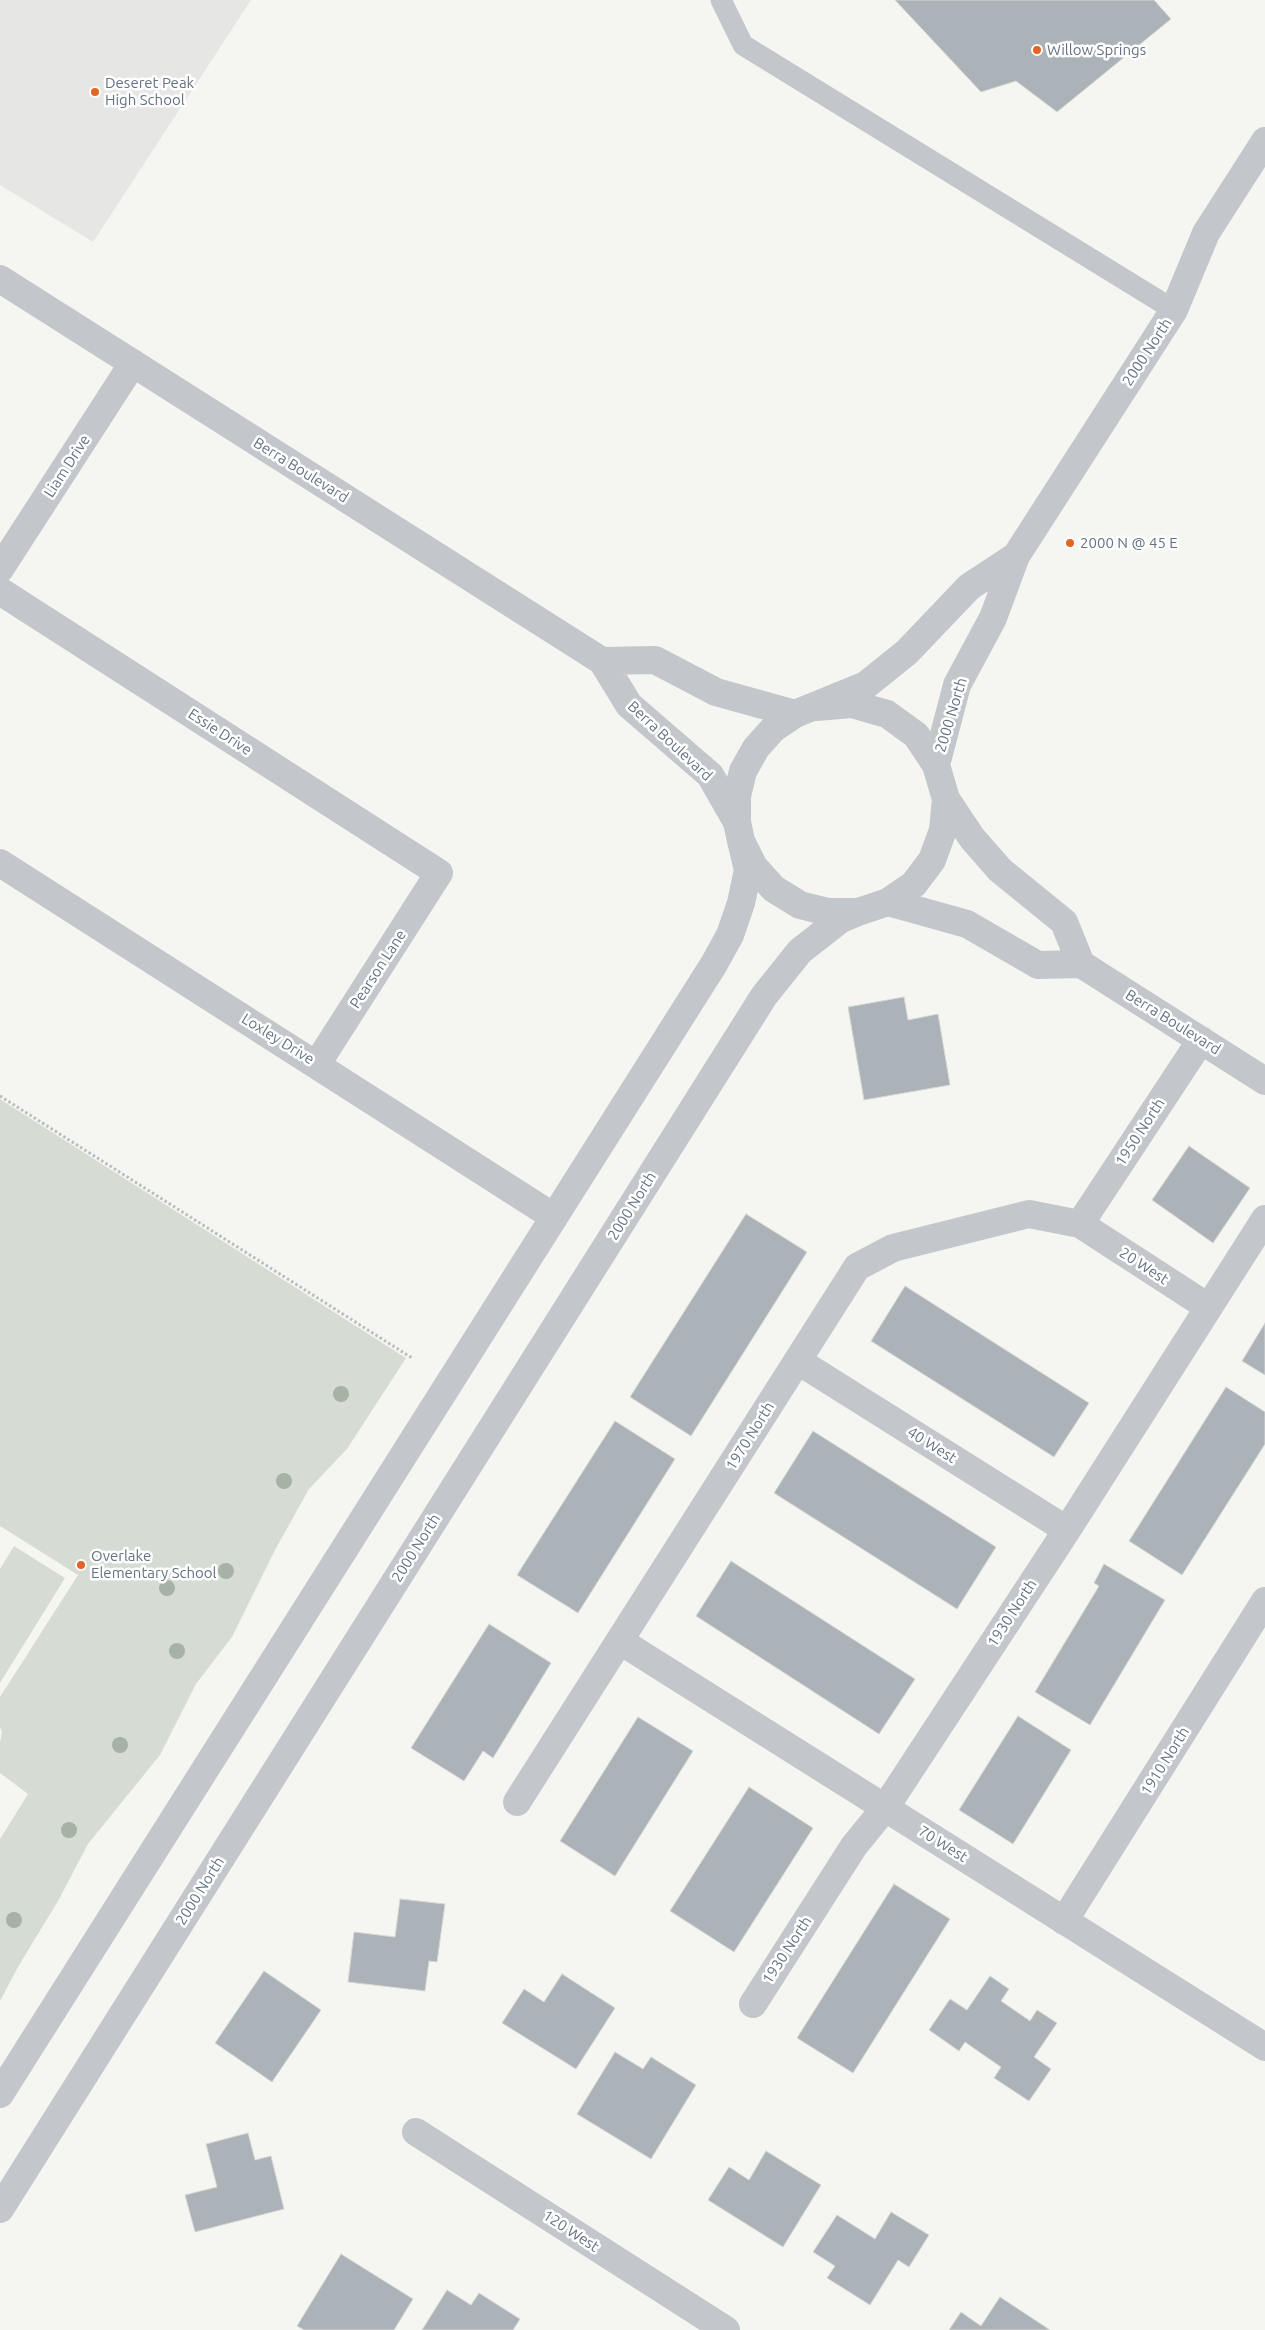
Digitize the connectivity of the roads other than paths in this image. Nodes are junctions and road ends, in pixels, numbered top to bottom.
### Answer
1 (721, 0) edge
2 (1265, 141) edge
3 (0, 279) edge
4 (1174, 310) junction
5 (133, 363) junction
6 (1016, 556) junction
7 (0, 570) edge
8 (0, 591) edge
9 (602, 661) junction
10 (805, 711) junction
11 (936, 765) junction
12 (946, 799) junction
13 (739, 831) junction
14 (0, 863) edge
15 (440, 874) joint
16 (888, 902) junction
17 (858, 912) junction
18 (1081, 964) junction
19 (1201, 1040) junction
20 (317, 1064) junction
21 (1265, 1081) edge
22 (554, 1217) junction
23 (1265, 1219) edge
24 (1080, 1224) junction
25 (1208, 1307) junction
26 (798, 1361) junction
27 (1067, 1530) junction
28 (1265, 1601) edge
29 (620, 1641) junction
30 (517, 1802) dead end
31 (885, 1808) junction
32 (1064, 1921) junction
33 (753, 2004) dead end
34 (1265, 2047) edge
35 (0, 2094) edge
36 (416, 2132) dead end
37 (0, 2209) edge
38 (726, 2330) edge

1 - 4 lane
2 - 4 street, 2000 North
3 - 5 street, Berra Boulevard
4 - 6 street, 2000 North
5 - 7 street, Liam Drive
5 - 9 street, Berra Boulevard
6 - 10 street, 2000 North
6 - 11 street, 2000 North
8 - 15 street, Essie Drive
9 - 10 street
9 - 13 street, Berra Boulevard
10 - 11 street
10 - 13 street, 2000 North
11 - 12 street
12 - 16 street
12 - 18 street
13 - 17 street
13 - 22 street
14 - 20 street, Loxley Drive
15 - 20 street, Pearson Lane
16 - 17 street
16 - 18 street
17 - 37 street, 2000 North
18 - 19 street, Berra Boulevard
19 - 21 street, Berra Boulevard
19 - 24 street, 1950 North
20 - 22 street, Loxley Drive
22 - 35 street
23 - 25 street, 1930 North
24 - 25 street, 20 West
24 - 26 street, 1970 North
25 - 27 street, 1930 North
26 - 27 street, 40 West
26 - 29 street, 1970 North
27 - 31 street, 1930 North
28 - 32 street, 1910 North
29 - 30 street, 1970 North
29 - 31 street, 70 West
31 - 32 street, 70 West
31 - 33 street, 1930 North
32 - 34 street, 70 West
36 - 38 street, 120 West

